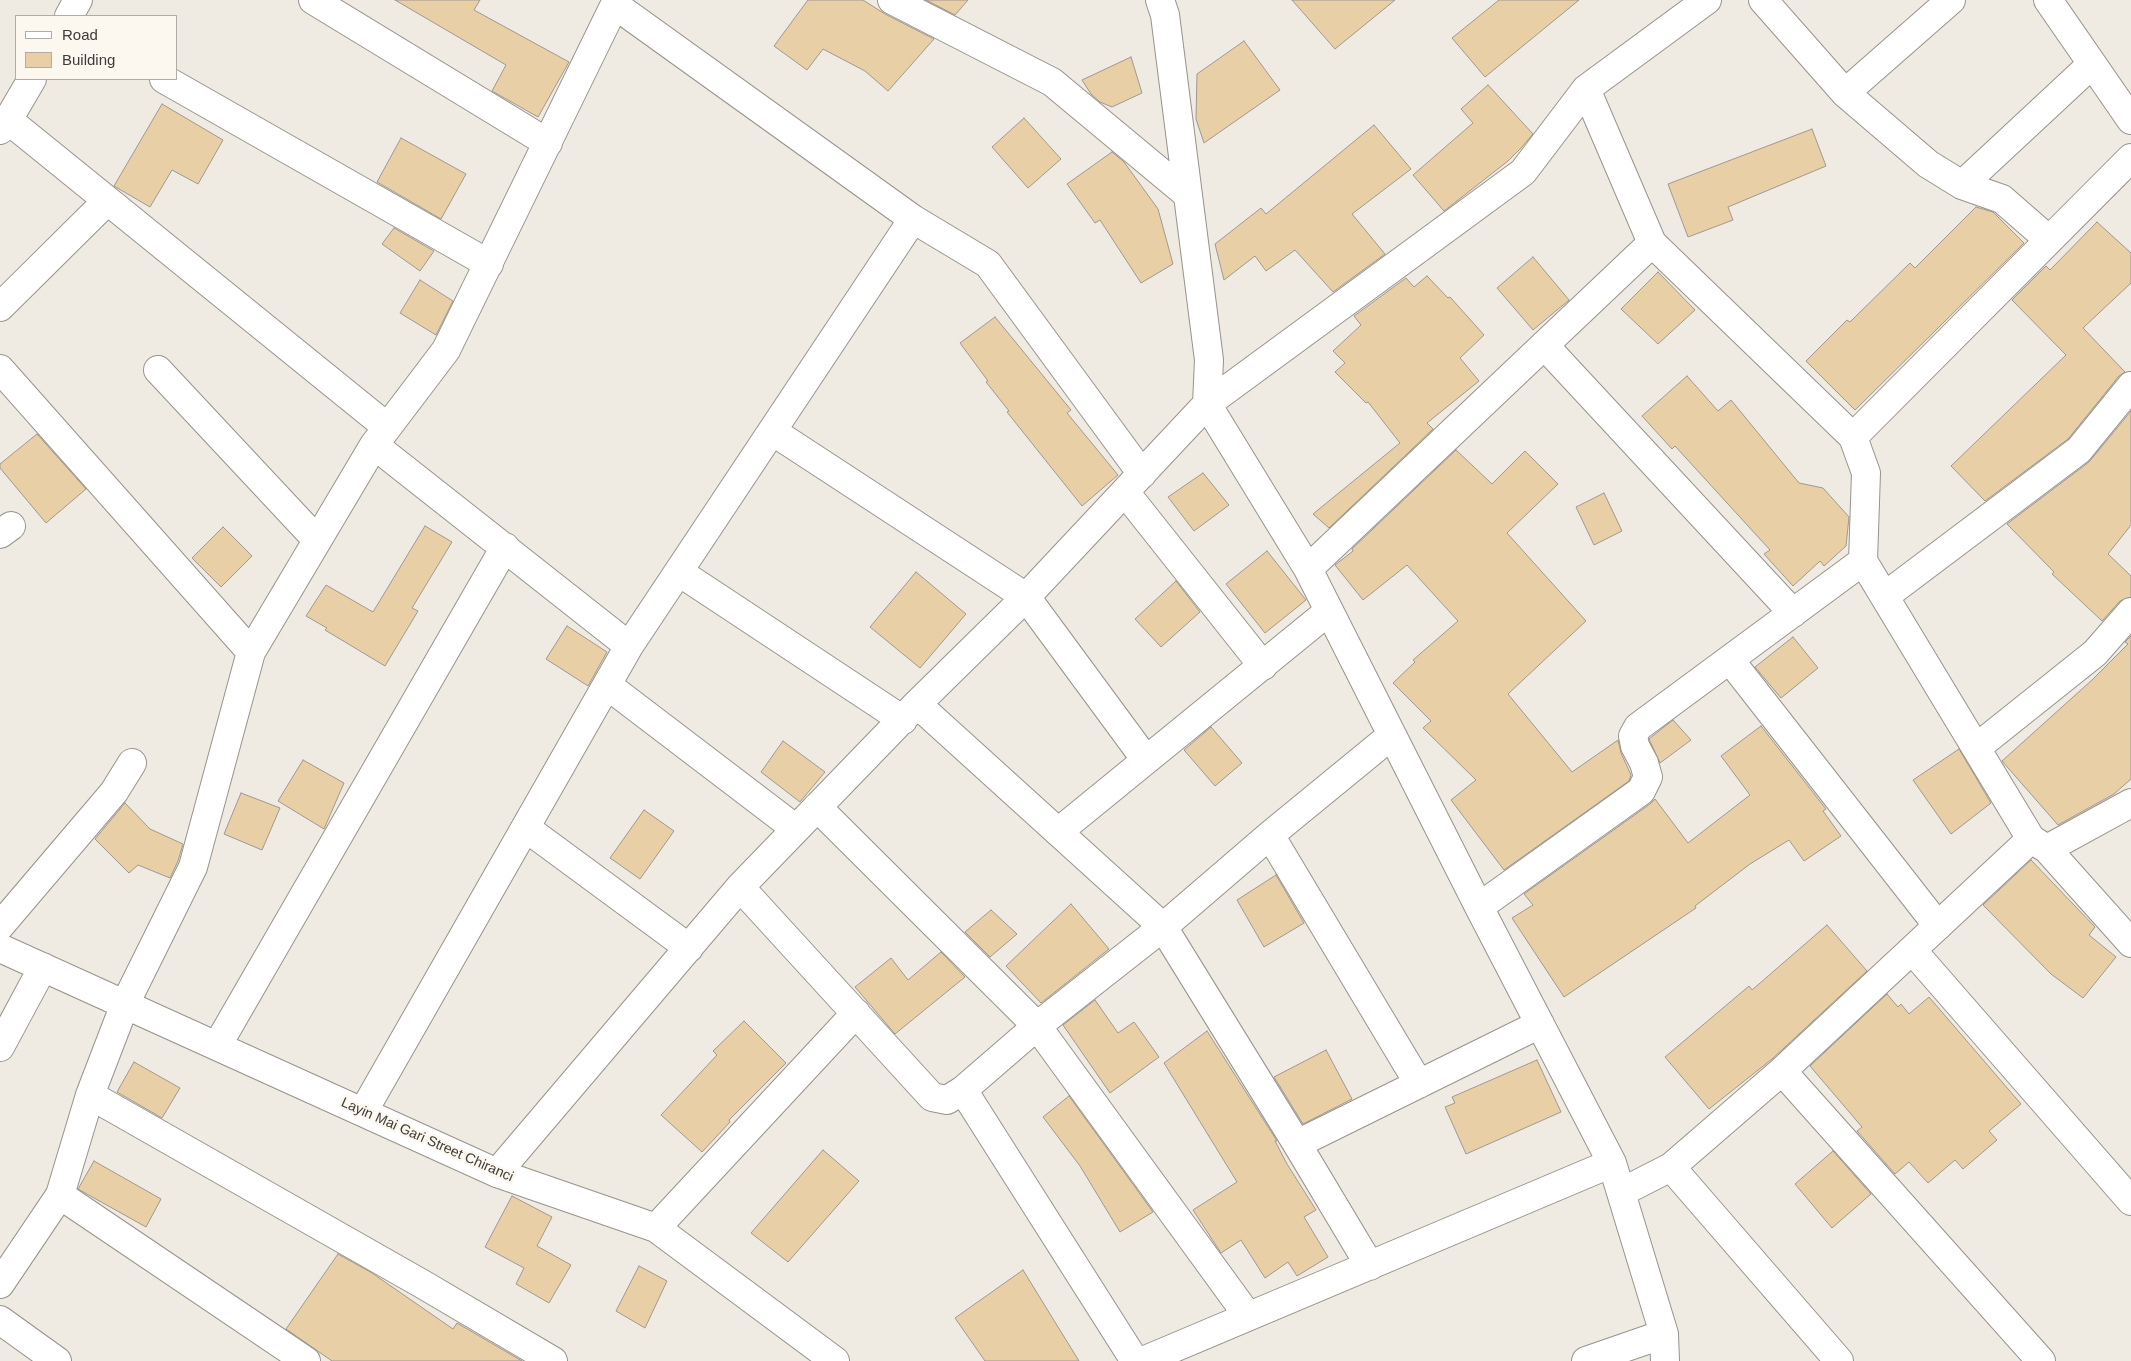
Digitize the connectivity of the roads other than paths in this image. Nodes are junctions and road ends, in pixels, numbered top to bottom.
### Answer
1 (78, 0) edge
2 (313, 0) edge
3 (892, 0) edge
4 (1160, 0) edge
5 (1763, 0) edge
6 (1951, 0) edge
7 (2048, 0) edge
8 (1700, 2) edge
9 (616, 3) edge
10 (70, 15) edge
11 (2092, 64) junction
12 (31, 80) edge
13 (166, 80) edge
14 (1586, 89) junction
15 (1846, 93) junction
16 (2131, 120) edge
17 (4, 125) edge
18 (548, 143) junction
19 (2131, 158) edge
20 (1962, 185) junction
21 (1188, 195) junction
22 (107, 200) junction
23 (913, 220) junction
24 (2049, 240) junction
25 (1652, 243) junction
26 (488, 264) junction
27 (0, 307) edge
28 (1544, 345) junction
29 (0, 369) edge
30 (158, 370) dead end
31 (2131, 386) edge
32 (1208, 404) junction
33 (772, 431) junction
34 (381, 436) junction
35 (1853, 437) junction
36 (1133, 483) junction
37 (317, 540) junction
38 (505, 547) junction
39 (1863, 561) junction
40 (1308, 569) junction
41 (679, 572) junction
42 (1026, 596) junction
43 (1885, 596) junction
44 (1329, 611) junction
45 (2131, 612) edge
46 (1793, 613) junction
47 (629, 646) junction
48 (251, 652) junction
49 (1730, 660) junction
50 (1263, 666) junction
51 (607, 685) junction
52 (910, 712) junction
53 (1392, 735) junction
54 (1976, 748) junction
55 (1146, 760) junction
56 (132, 763) dead end
57 (2131, 803) edge
58 (818, 807) junction
59 (526, 828) junction
60 (796, 828) junction
61 (1058, 832) junction
62 (1270, 835) junction
63 (2039, 844) junction
64 (740, 887) junction
65 (1479, 907) junction
66 (0, 926) edge
67 (1938, 926) junction
68 (1163, 927) junction
69 (2131, 943) edge
70 (0, 948) edge
71 (689, 948) junction
72 (1912, 950) junction
73 (43, 967) junction
74 (125, 1004) junction
75 (856, 1013) junction
76 (1540, 1024) junction
77 (1037, 1026) junction
78 (0, 1046) edge
79 (217, 1046) junction
80 (1782, 1071) junction
81 (1419, 1084) junction
82 (963, 1090) junction
83 (90, 1095) junction
84 (364, 1112) junction
85 (1297, 1144) junction
86 (1612, 1163) junction
87 (1671, 1167) junction
88 (497, 1173) junction
89 (1622, 1192) junction
90 (60, 1195) junction
91 (2131, 1201) edge
92 (656, 1228) junction
93 (1370, 1266) junction
94 (0, 1284) edge
95 (1248, 1316) junction
96 (0, 1320) edge
97 (1664, 1334) junction
98 (292, 1357) edge
99 (57, 1361) edge
100 (553, 1361) edge
101 (835, 1361) edge
102 (1135, 1361) edge
103 (1142, 1361) edge
104 (1586, 1361) edge
105 (1665, 1361) edge
106 (1839, 1361) edge
107 (2041, 1361) edge

1 - 10 street
2 - 18 street
3 - 21 street
4 - 21 street
5 - 15 street
6 - 15 street
7 - 11 street
8 - 14 street
9 - 18 street
9 - 23 street
11 - 16 street
11 - 20 street
12 - 17 street
13 - 26 street
14 - 25 street
14 - 32 street
15 - 20 street
17 - 22 street
18 - 26 street
19 - 24 street
20 - 24 street
21 - 32 street
22 - 27 street
22 - 34 street
23 - 33 street
23 - 36 street
24 - 35 street
25 - 28 street
25 - 35 street
26 - 34 street
28 - 40 street
28 - 46 street
29 - 48 street
30 - 37 street
31 - 43 street
32 - 36 street
32 - 40 street
33 - 41 street
33 - 42 street
34 - 37 street
34 - 38 street
35 - 39 street
36 - 42 street
36 - 50 street
37 - 48 street
38 - 47 street
38 - 79 street
39 - 43 street
39 - 46 street
40 - 44 street
41 - 47 street
41 - 52 street
42 - 52 street
42 - 55 street
43 - 54 street
44 - 50 street
44 - 53 street
45 - 54 street
46 - 49 street
47 - 51 street
48 - 74 street
49 - 65 street
49 - 67 street
50 - 55 street
51 - 59 street
51 - 60 street
52 - 58 street
52 - 61 street
53 - 62 street
53 - 65 street
54 - 63 street
55 - 61 street
56 - 66 street
57 - 63 street
58 - 60 street
58 - 77 street
59 - 71 street
59 - 84 street
60 - 64 street
61 - 68 street
62 - 68 street
62 - 81 street
63 - 67 street
63 - 69 street
64 - 71 street
64 - 75 street
65 - 76 street
67 - 72 street
68 - 77 street
68 - 85 street
70 - 73 street, Layin Mai Gari Street Chiranci
71 - 88 street
72 - 80 street
72 - 91 street
73 - 74 street, Layin Mai Gari Street Chiranci
73 - 78 street
74 - 79 street, Layin Mai Gari Street Chiranci
74 - 83 street
75 - 82 street
75 - 92 street
76 - 81 street
76 - 86 street
77 - 82 street
77 - 95 street
79 - 84 street, Layin Mai Gari Street Chiranci
80 - 87 street
80 - 107 street
81 - 85 street
82 - 102 street
83 - 90 street
83 - 100 street
84 - 88 street, Layin Mai Gari Street Chiranci
85 - 93 street
86 - 89 street
86 - 93 street
87 - 89 street
87 - 106 street
88 - 92 street, Layin Mai Gari Street Chiranci
89 - 97 street
90 - 94 street
90 - 98 street
92 - 101 street, Layin Mai Gari Street Chiranci
93 - 95 street
95 - 103 street
96 - 99 street
97 - 104 street
97 - 105 street

